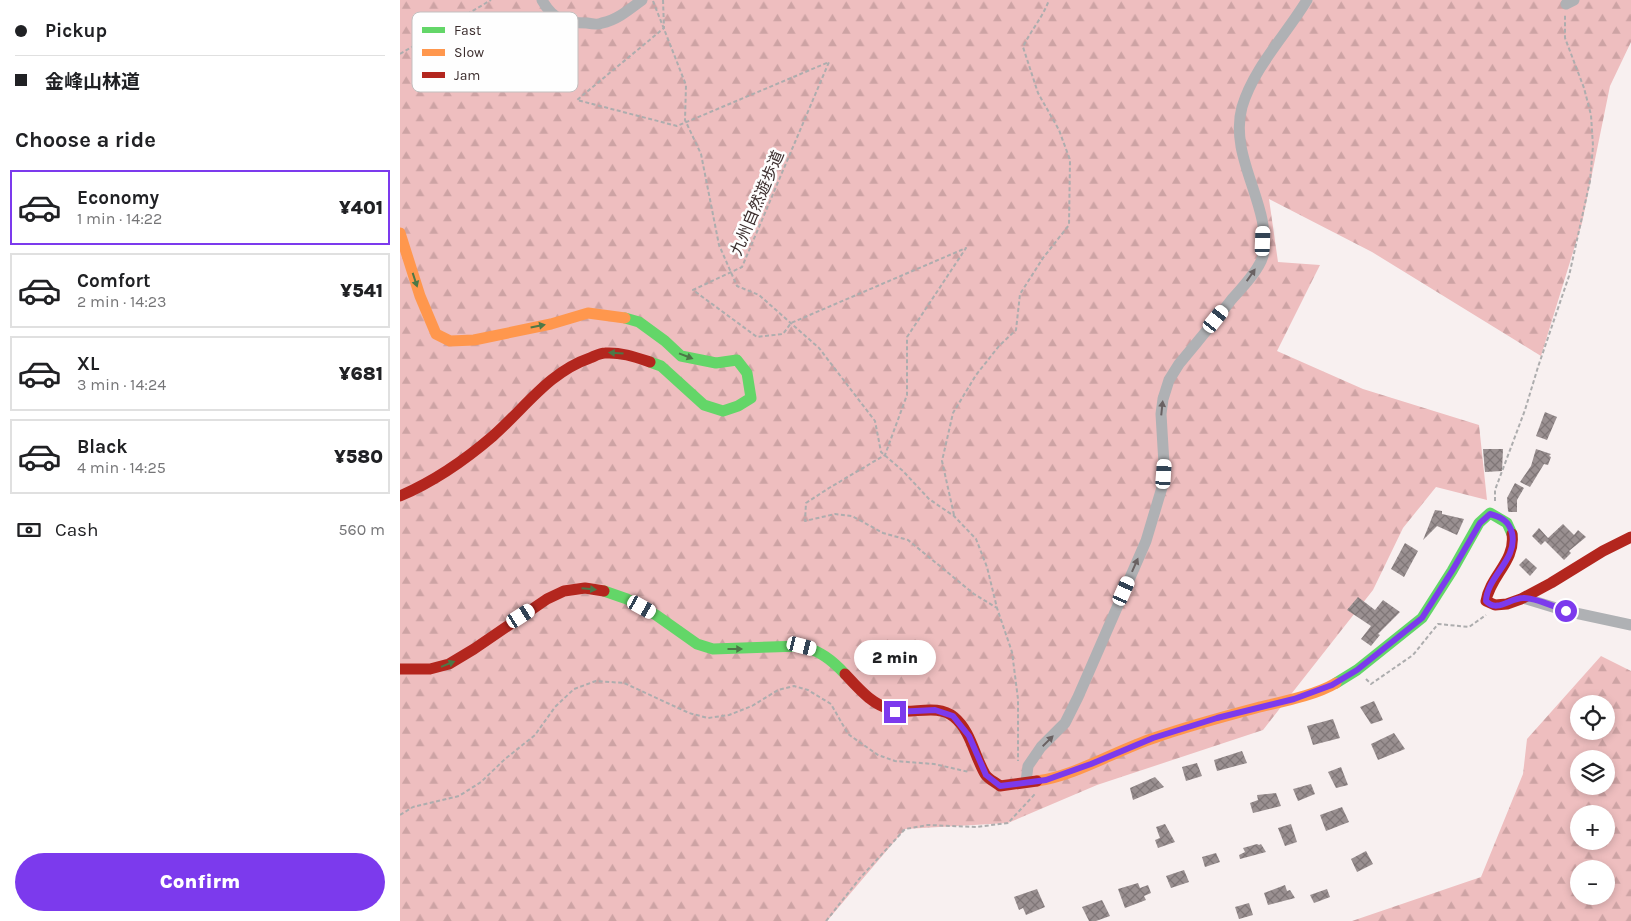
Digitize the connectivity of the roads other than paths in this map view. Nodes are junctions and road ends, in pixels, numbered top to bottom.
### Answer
1 (542, 0) edge
2 (642, 0) edge
3 (1307, 1) edge
4 (551, 12) edge
5 (578, 23) edge
6 (400, 233) edge
7 (400, 496) edge
8 (1631, 537) edge
9 (1523, 598) junction
10 (1631, 625) edge
11 (400, 669) edge
12 (1026, 782) junction

1 - 4 street
2 - 5 street
12 -> 3 street
6 -> 7 street
8 - 9 street
9 - 10 street
9 - 12 street
11 -> 12 street

